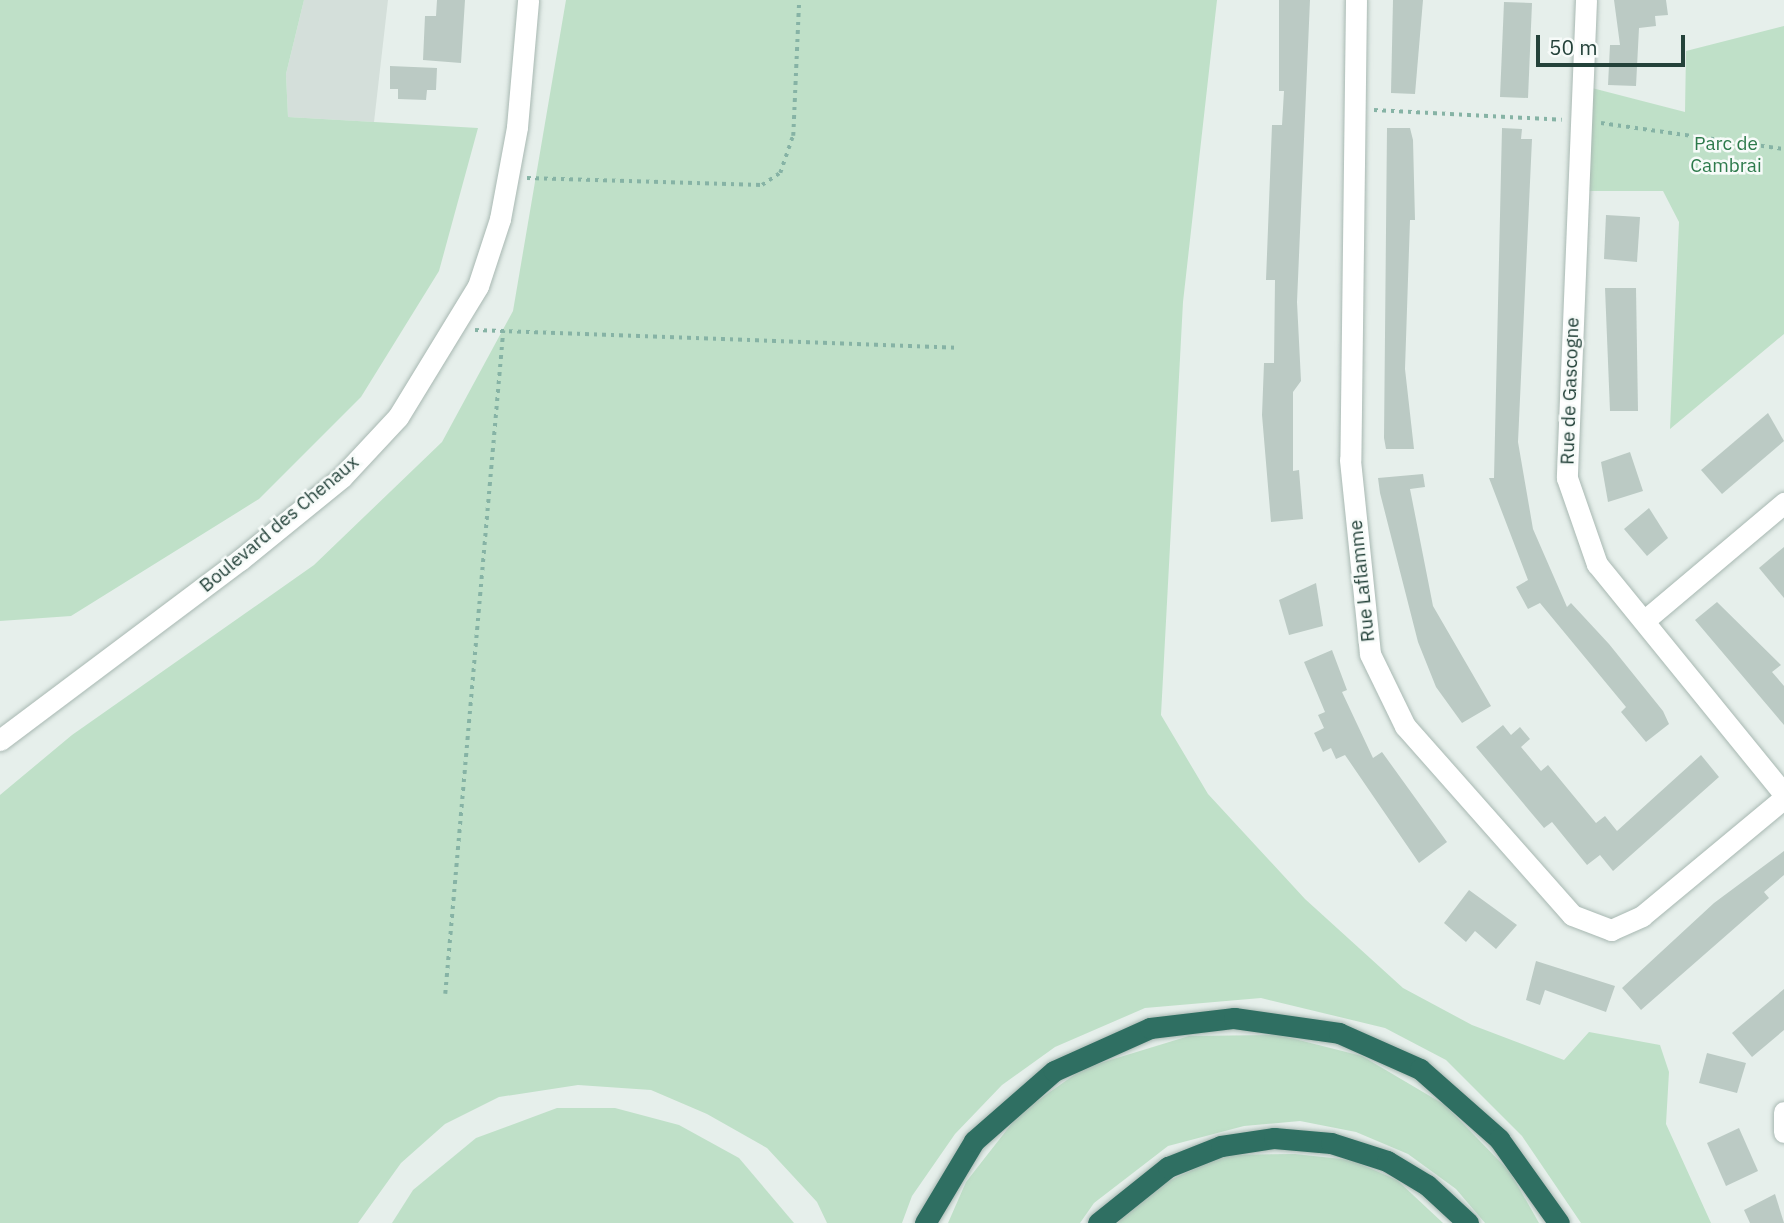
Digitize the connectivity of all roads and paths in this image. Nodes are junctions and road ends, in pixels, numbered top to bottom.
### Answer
1 (528, 0) edge
2 (799, 0) edge
3 (1356, 0) edge
4 (1586, 0) edge
5 (1354, 110) junction
6 (1581, 120) junction
7 (1784, 149) edge
8 (507, 178) junction
9 (455, 329) junction
10 (503, 331) junction
11 (957, 348) dead end
12 (1784, 503) edge
13 (1645, 620) junction
14 (0, 740) edge
15 (1784, 796) edge
16 (444, 994) dead end
17 (1784, 1112) edge
18 (1784, 1132) edge
19 (925, 1223) edge
20 (1098, 1223) edge
21 (1468, 1223) edge
22 (1559, 1223) edge

1 - 8 street, Boulevard des Chenaux
2 - 8 path
3 - 5 street, Rue Laflamme
4 - 6 street, Rue de Gascogne
5 - 6 path
5 - 15 street, Rue Laflamme
6 - 7 path
6 - 13 street, Rue de Gascogne
8 - 9 street, Boulevard des Chenaux
9 - 10 path
9 - 14 street, Boulevard des Chenaux
10 - 11 path
10 - 16 path
12 - 13 street
13 - 15 street, Rue de Gascogne
17 - 18 street
19 - 22 highway
20 - 21 highway

